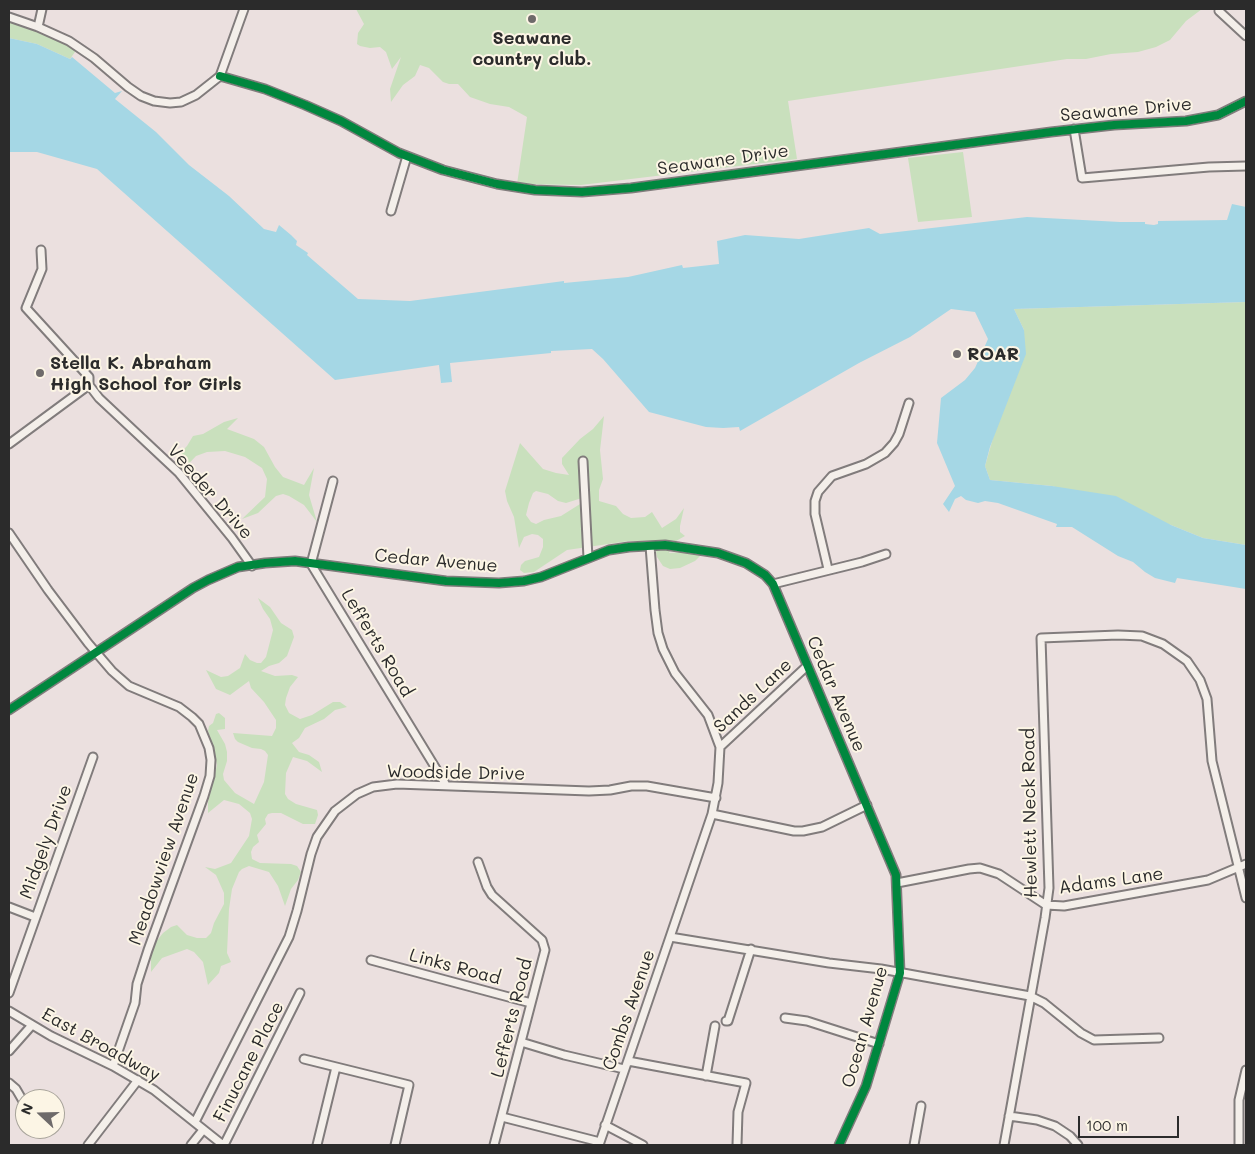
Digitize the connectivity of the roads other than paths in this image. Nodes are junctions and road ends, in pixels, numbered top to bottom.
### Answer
1 (42, 9) edge
2 (244, 9) edge
3 (1219, 11) dead end
4 (9, 17) edge
5 (38, 27) junction
6 (1246, 36) edge
7 (220, 76) junction
8 (1246, 101) edge
9 (1074, 129) junction
10 (408, 156) junction
11 (1246, 166) edge
12 (391, 211) dead end
13 (41, 250) dead end
14 (88, 385) junction
15 (909, 403) dead end
16 (9, 444) edge
17 (583, 461) dead end
18 (333, 481) dead end
19 (9, 533) edge
20 (650, 546) junction
21 (886, 554) dead end
22 (588, 558) junction
23 (311, 564) junction
24 (252, 566) junction
25 (828, 569) junction
26 (772, 584) junction
27 (96, 653) junction
28 (807, 666) junction
29 (9, 710) edge
30 (720, 747) junction
31 (93, 757) dead end
32 (446, 785) junction
33 (716, 798) junction
34 (867, 805) junction
35 (712, 814) junction
36 (478, 862) dead end
37 (1246, 864) edge
38 (1239, 868) junction
39 (897, 883) junction
40 (1246, 898) edge
41 (1046, 905) junction
42 (9, 907) edge
43 (35, 917) junction
44 (670, 937) junction
45 (751, 950) junction
46 (371, 960) dead end
47 (900, 973) junction
48 (9, 993) edge
49 (300, 993) dead end
50 (1030, 996) junction
51 (531, 1003) junction
52 (9, 1011) edge
53 (785, 1018) dead end
54 (726, 1022) dead end
55 (32, 1025) junction
56 (715, 1026) dead end
57 (1159, 1038) dead end
58 (521, 1042) junction
59 (879, 1044) junction
60 (9, 1052) edge
61 (304, 1059) dead end
62 (628, 1061) junction
63 (113, 1066) junction
64 (336, 1067) junction
65 (624, 1069) junction
66 (1246, 1070) edge
67 (706, 1076) junction
68 (138, 1080) junction
69 (1243, 1093) edge
70 (922, 1106) dead end
71 (1009, 1116) junction
72 (502, 1117) junction
73 (195, 1122) junction
74 (605, 1125) junction
75 (202, 1130) junction
76 (599, 1144) edge
77 (88, 1145) edge
78 (191, 1145) edge
79 (224, 1145) edge
80 (316, 1145) edge
81 (395, 1145) edge
82 (494, 1145) edge
83 (643, 1145) edge
84 (736, 1145) edge
85 (839, 1145) edge
86 (914, 1145) edge
87 (1004, 1145) edge
88 (1078, 1145) edge
89 (1239, 1145) edge

1 - 5 street
2 - 7 street
3 - 6 street
4 - 5 street
5 - 7 street
7 - 10 street, Seawane Drive
8 - 9 street, Seawane Drive
9 - 10 street, Seawane Drive
9 - 11 street
10 - 12 street
13 - 14 street, Veeder Drive
14 - 16 street
14 - 24 street, Veeder Drive
15 - 25 street
17 - 22 street
18 - 23 street
19 - 27 street, Meadowview Avenue
20 - 22 street, Cedar Avenue
20 - 26 street, Cedar Avenue
20 - 30 street
21 - 25 street
22 - 23 street, Cedar Avenue
23 - 24 street, Cedar Avenue
23 - 32 street, Lefferts Road
24 - 27 street, Cedar Avenue
25 - 26 street
26 - 28 street, Cedar Avenue
27 - 29 street, Cedar Avenue
27 - 63 street, Meadowview Avenue
28 - 30 street, Sands Lane
28 - 34 street, Cedar Avenue
30 - 33 street, Combs Avenue
31 - 43 street, Midgely Drive
32 - 33 street, Woodside Drive
32 - 73 street, Woodside Drive
33 - 35 street, Combs Avenue
34 - 35 street
34 - 39 street, Cedar Avenue
35 - 44 street, Combs Avenue
36 - 51 street, Lefferts Road
37 - 38 street, Adams Lane
38 - 40 street
38 - 41 street, Adams Lane
38 - 41 street, Hewlett Neck Road
39 - 41 street, Adams Lane
39 - 47 street, Ocean Avenue
41 - 50 street, Hewlett Neck Road
42 - 43 street
43 - 48 street, Midgely Drive
44 - 45 street
44 - 62 street, Combs Avenue
45 - 47 street
45 - 54 street
46 - 51 street, Links Road
47 - 50 street
47 - 59 street, Ocean Avenue
49 - 79 street, Finucane Place
50 - 57 street
50 - 71 street, Hewlett Neck Road
51 - 58 street, Lefferts Road
52 - 55 street, East Broadway
53 - 59 street
55 - 60 street
55 - 63 street, East Broadway
56 - 67 street
58 - 65 street
58 - 72 street, Lefferts Road
59 - 85 street, Ocean Avenue
61 - 64 street
62 - 65 street, Combs Avenue
62 - 67 street
63 - 68 street, East Broadway
64 - 80 street
64 - 81 street
65 - 74 street, Combs Avenue
66 - 69 street
67 - 84 street
68 - 73 street, East Broadway
68 - 77 street
69 - 89 street
70 - 86 street
71 - 87 street, Hewlett Neck Road
71 - 88 street
72 - 76 street
72 - 82 street, Lefferts Road
73 - 75 street, East Broadway
74 - 76 street, Combs Avenue
74 - 83 street
75 - 78 street
75 - 79 street, East Broadway

